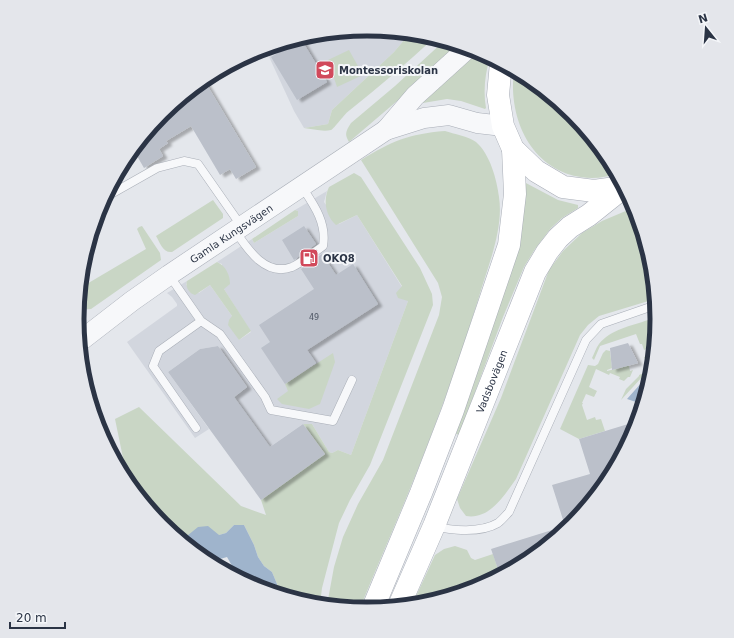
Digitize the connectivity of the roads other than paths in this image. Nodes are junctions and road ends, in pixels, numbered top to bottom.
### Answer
1 (463, 53) edge
2 (500, 70) edge
3 (503, 126) junction
4 (386, 130) junction
5 (513, 150) junction
6 (302, 187) junction
7 (618, 188) edge
8 (619, 191) edge
9 (114, 192) edge
10 (239, 230) junction
11 (169, 275) junction
12 (649, 307) edge
13 (201, 321) junction
14 (85, 337) edge
15 (352, 380) dead end
16 (196, 428) dead end
17 (434, 526) junction
18 (402, 600) edge
19 (376, 602) edge

1 - 4 street, Gamla Kungsvägen
2 - 3 main road
3 - 4 street, Gamla Kungsvägen
3 - 5 main road
4 - 6 street, Gamla Kungsvägen
5 - 7 main road
5 - 19 main road
6 - 10 street, Gamla Kungsvägen
6 - 10 lane
8 - 17 main road, Vadsbovägen
9 - 10 lane
10 - 11 street, Gamla Kungsvägen
11 - 13 lane
11 - 14 street, Gamla Kungsvägen
12 - 17 lane
13 - 15 lane
13 - 16 lane
17 - 18 main road, Vadsbovägen

